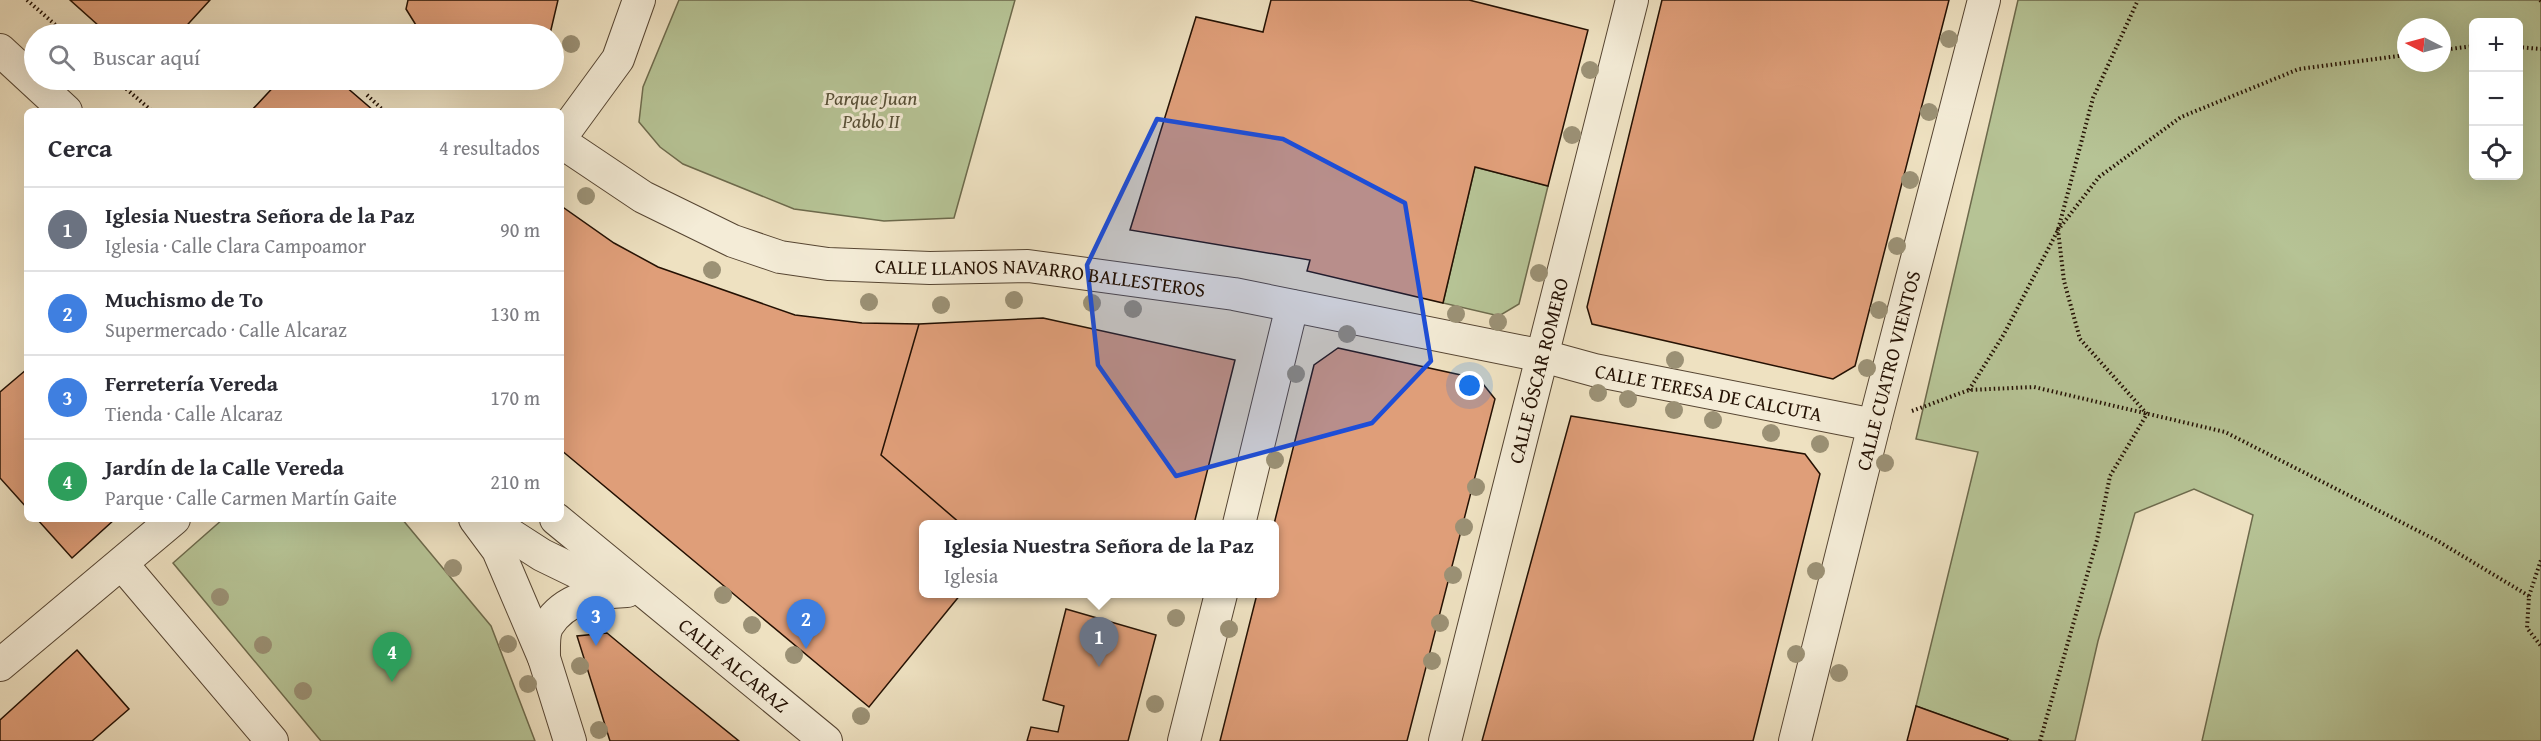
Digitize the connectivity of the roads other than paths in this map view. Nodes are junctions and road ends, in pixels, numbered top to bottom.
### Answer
1 (639, 0) edge
2 (1632, 0) edge
3 (1984, 0) edge
4 (7, 69) edge
5 (24, 81) edge
6 (36, 90) edge
7 (62, 108) edge
8 (564, 133) edge
9 (564, 144) edge
10 (1292, 306) junction
11 (1543, 356) junction
12 (1874, 425) junction
13 (1240, 520) edge
14 (171, 522) edge
15 (477, 522) edge
16 (491, 522) edge
17 (560, 522) edge
18 (122, 564) junction
19 (639, 590) junction
20 (1220, 598) edge
21 (544, 658) junction
22 (0, 665) edge
23 (272, 741) edge
24 (570, 741) edge
25 (826, 741) edge
26 (1184, 741) edge
27 (1445, 741) edge
28 (1795, 741) edge

1 - 8 street
2 - 11 street, CALLE ÓSCAR ROMERO
3 - 12 street, CALLE CUATRO VIENTOS
4 - 5 street
6 - 7 street
9 - 10 street, CALLE LLANOS NAVARRO BALLESTEROS
10 - 11 street, CALLE LLANOS NAVARRO BALLESTEROS
10 - 13 street
11 - 12 street, CALLE TERESA DE CALCUTA
11 - 27 street, CALLE ÓSCAR ROMERO
12 - 28 street, CALLE CUATRO VIENTOS
14 - 18 street
15 - 21 street
16 - 19 street, CALLE ALCARAZ
17 - 19 street, CALLE ALCARAZ
18 - 22 street
18 - 23 street
19 - 21 street
19 - 25 street, CALLE ALCARAZ
20 - 26 street
21 - 24 street

